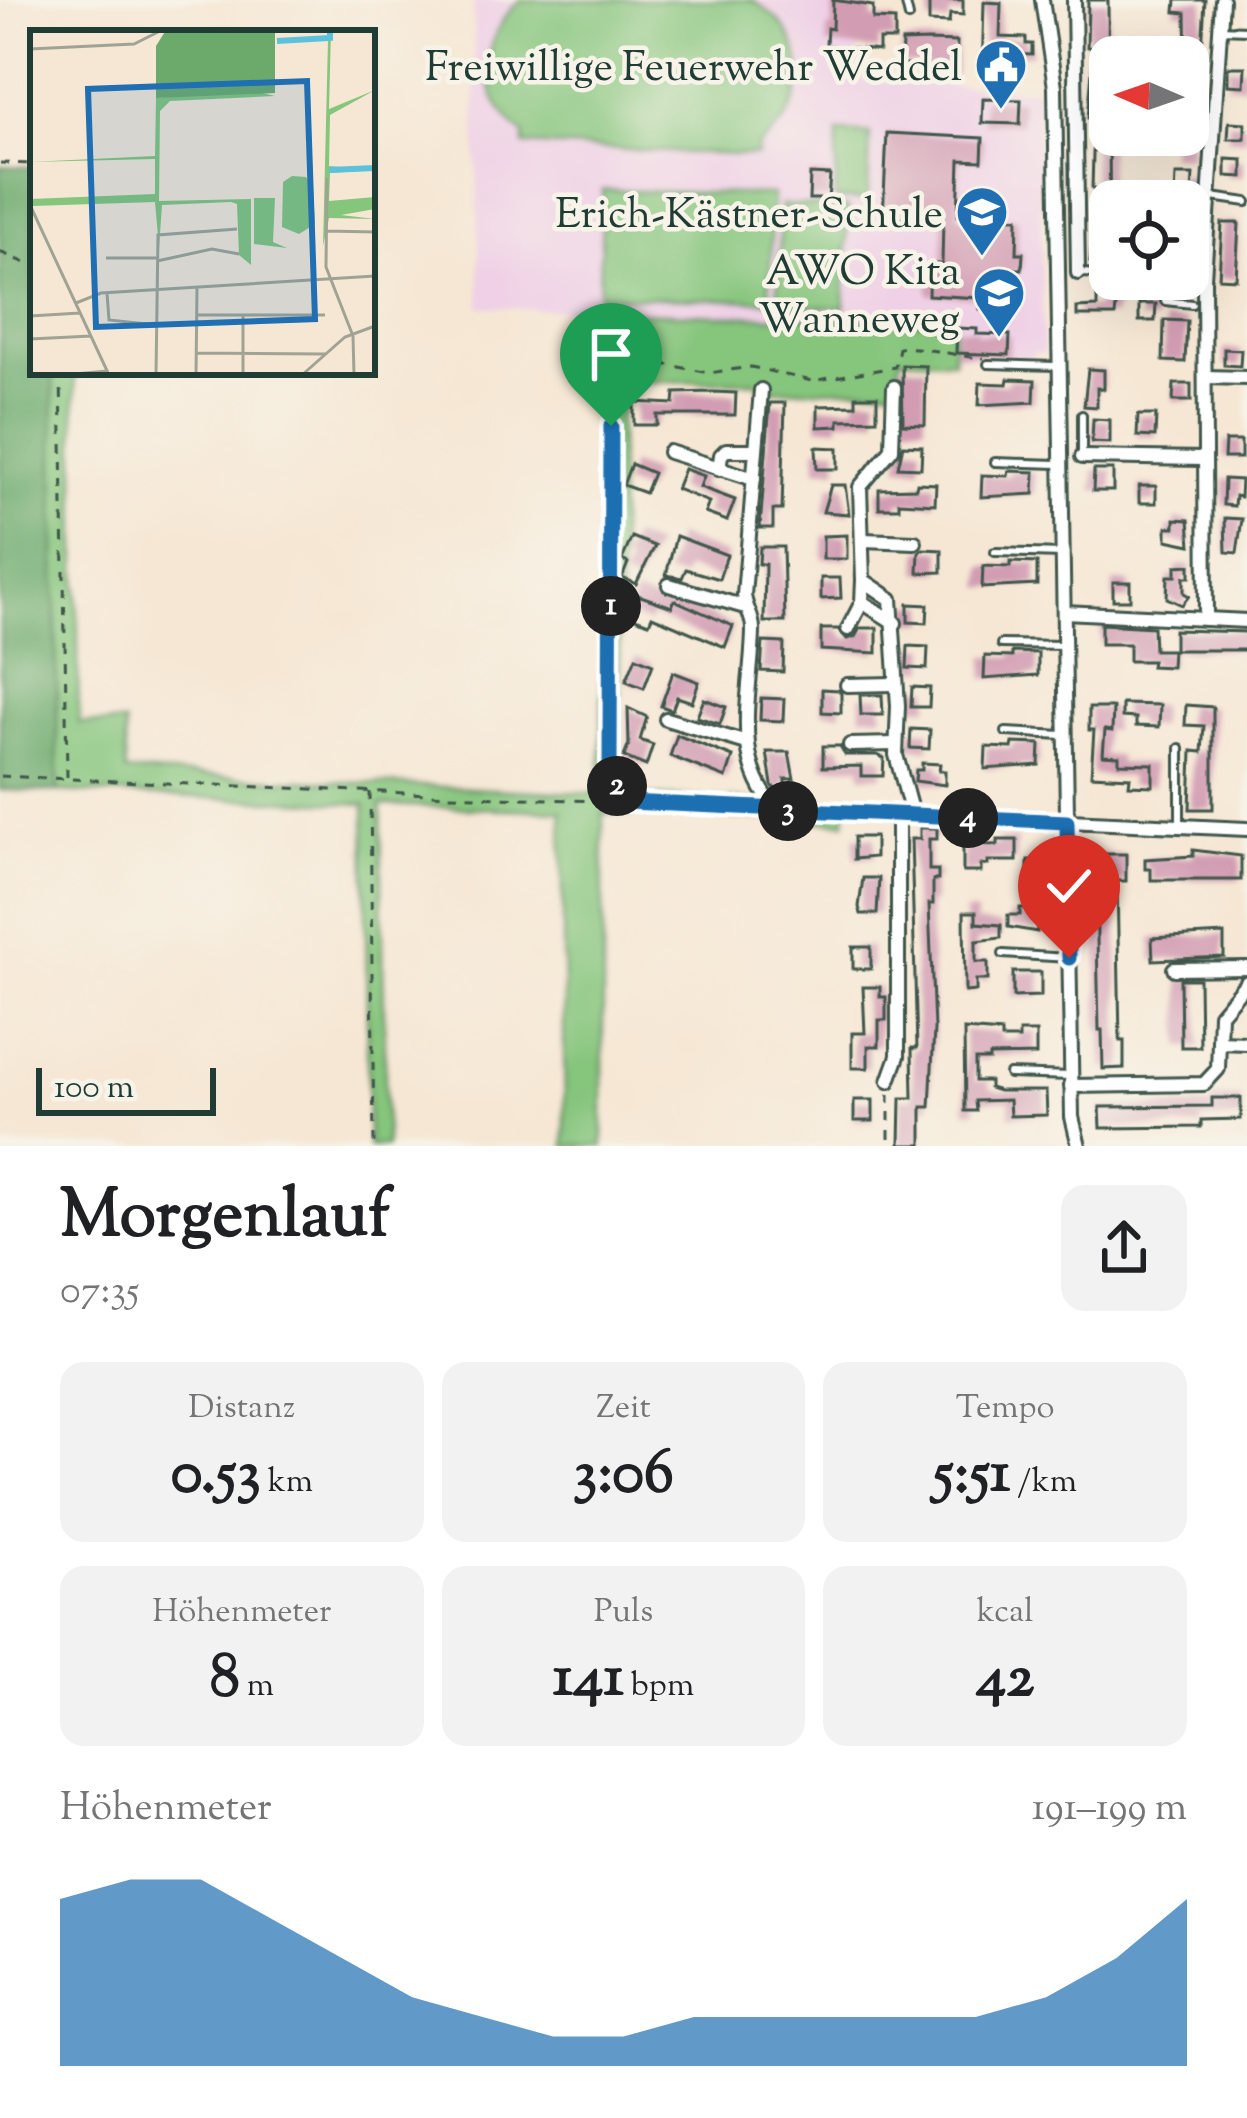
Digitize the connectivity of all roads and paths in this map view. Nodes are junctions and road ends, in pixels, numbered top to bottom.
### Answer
1 (905, 0) edge
2 (1042, 0) edge
3 (1074, 0) edge
4 (1222, 0) edge
5 (909, 17) dead end
6 (1220, 29) junction
7 (1247, 30) edge
8 (0, 163) edge
9 (30, 164) edge
10 (1209, 197) joint
11 (1247, 202) edge
12 (0, 252) edge
13 (30, 265) edge
14 (1078, 273) joint
15 (1089, 273) edge
16 (1166, 300) edge
17 (1204, 300) edge
18 (1192, 304) dead end
19 (1000, 358) dead end
20 (988, 364) dead end
21 (1060, 366) junction
22 (61, 375) edge
23 (1205, 377) junction
24 (1247, 378) edge
25 (894, 387) dead end
26 (761, 389) dead end
27 (1082, 416) dead end
28 (755, 450) junction
29 (669, 452) dead end
30 (1082, 457) joint
31 (1204, 459) junction
32 (995, 462) dead end
33 (1062, 464) junction
34 (719, 470) junction
35 (754, 478) junction
36 (863, 540) junction
37 (915, 542) dead end
38 (995, 552) dead end
39 (1063, 554) junction
40 (863, 580) junction
41 (669, 585) dead end
42 (862, 602) junction
43 (745, 608) junction
44 (1064, 612) junction
45 (1206, 619) junction
46 (1247, 621) edge
47 (895, 623) junction
48 (848, 628) dead end
49 (1001, 644) dead end
50 (1065, 645) junction
51 (894, 684) junction
52 (847, 685) dead end
53 (666, 719) dead end
54 (1006, 732) dead end
55 (1066, 735) junction
56 (747, 743) junction
57 (895, 744) junction
58 (850, 745) dead end
59 (1180, 748) dead end
60 (0, 776) edge
61 (67, 779) junction
62 (370, 790) junction
63 (627, 802) junction
64 (776, 808) junction
65 (905, 814) junction
66 (1067, 822) junction
67 (1180, 826) junction
68 (1247, 830) edge
69 (1004, 953) dead end
70 (1069, 958) junction
71 (1247, 968) edge
72 (1174, 969) dead end
73 (1247, 982) edge
74 (1219, 1042) junction
75 (1247, 1042) edge
76 (1009, 1074) dead end
77 (889, 1081) joint
78 (1071, 1082) junction
79 (374, 1146) edge
80 (889, 1146) edge
81 (1078, 1146) edge

1 - 5 lane
2 - 21 street
3 - 14 street
4 - 6 street
6 - 7 lane
6 - 10 street
8 - 9 path
10 - 11 lane
12 - 13 path
14 - 15 lane
16 - 18 lane
17 - 23 street
19 - 63 path
20 - 21 lane
21 - 33 street
22 - 61 path
23 - 24 street
23 - 31 street
25 - 36 street
26 - 28 street
27 - 30 lane
28 - 34 street
28 - 35 street
29 - 34 street
30 - 31 street
31 - 45 street
32 - 33 lane
33 - 39 street
34 - 35 street
35 - 43 street
36 - 37 street
36 - 40 street
38 - 39 lane
39 - 44 street
40 - 42 street
40 - 47 street
41 - 43 street
42 - 47 street
42 - 48 street
43 - 56 street
44 - 45 street
44 - 50 street
45 - 46 street
47 - 51 street
49 - 50 lane
50 - 55 street
51 - 52 street
51 - 57 street
53 - 56 street
54 - 55 lane
55 - 66 street
56 - 64 street
57 - 58 street
57 - 65 street
59 - 67 lane
60 - 61 path
61 - 62 path
62 - 63 path
62 - 79 path
63 - 64 path
64 - 65 street
65 - 66 street
65 - 77 street
66 - 67 street
66 - 70 street
67 - 68 street
69 - 70 lane
70 - 78 street
71 - 72 street
73 - 74 street
74 - 75 street
74 - 78 street
76 - 78 lane
77 - 80 path
78 - 81 street

